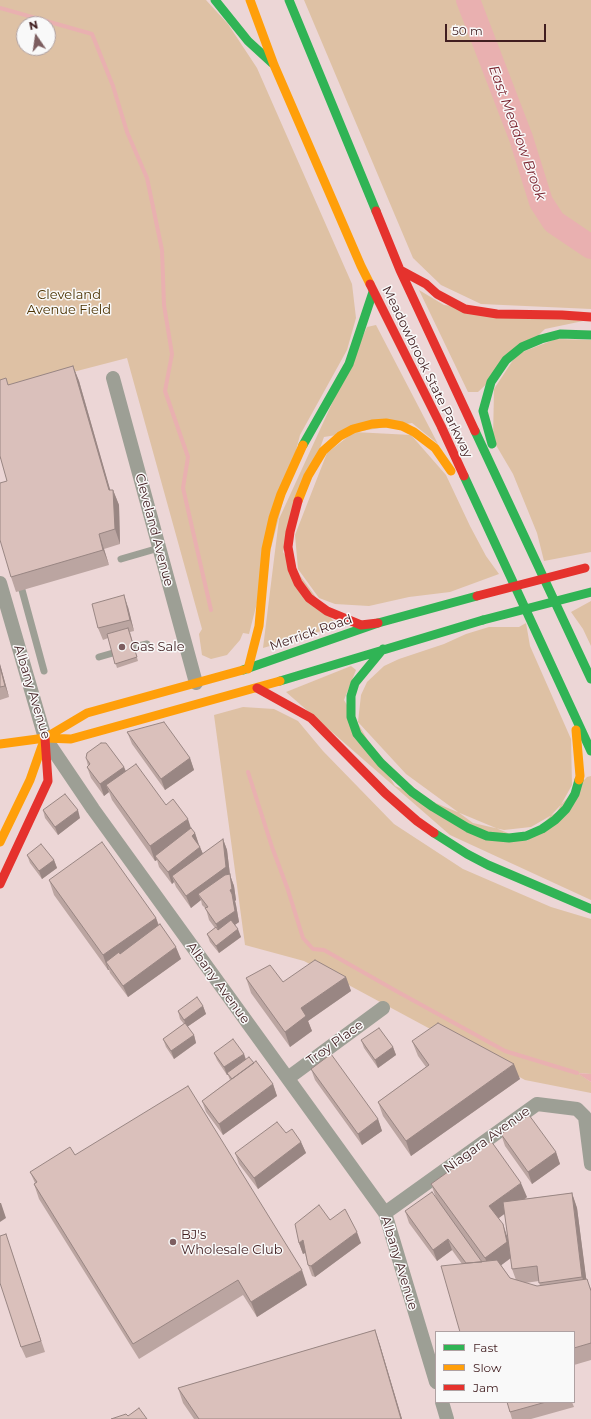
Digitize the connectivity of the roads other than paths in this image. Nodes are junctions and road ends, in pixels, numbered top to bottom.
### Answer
1 (215, 0) edge
2 (250, 0) edge
3 (289, 0) edge
4 (274, 65) junction
5 (400, 270) junction
6 (373, 292) junction
7 (591, 317) edge
8 (591, 335) edge
9 (113, 378) dead end
10 (507, 501) junction
11 (481, 514) junction
12 (159, 548) junction
13 (121, 559) dead end
14 (588, 567) edge
15 (0, 583) edge
16 (22, 590) dead end
17 (591, 592) edge
18 (378, 623) junction
19 (147, 644) dead end
20 (134, 647) edge
21 (383, 649) junction
22 (113, 653) edge
23 (98, 657) dead end
24 (248, 669) junction
25 (44, 671) dead end
26 (591, 679) edge
27 (196, 683) junction
28 (257, 688) junction
29 (575, 717) junction
30 (45, 738) junction
31 (0, 744) edge
32 (591, 751) edge
33 (0, 842) edge
34 (0, 884) edge
35 (591, 909) edge
36 (383, 1008) dead end
37 (288, 1078) junction
38 (591, 1164) edge
39 (385, 1213) junction
40 (435, 1379) edge
41 (442, 1403) edge
42 (447, 1419) edge

1 - 4 main road
2 - 4 main road, Meadowbrook State Parkway
3 - 5 main road, Meadowbrook State Parkway
4 - 6 main road, Meadowbrook State Parkway
5 - 7 main road
5 - 10 main road, Meadowbrook State Parkway
6 - 11 main road, Meadowbrook State Parkway
6 - 24 main road
8 - 10 main road
9 - 12 street, Cleveland Avenue
10 - 26 main road, Meadowbrook State Parkway
11 - 18 main road
11 - 29 main road, Meadowbrook State Parkway
12 - 13 lane
12 - 27 street, Cleveland Avenue
14 - 18 main road, Merrick Road, bridge
15 - 30 street, Albany Avenue
16 - 25 lane
17 - 21 main road, Merrick Road, bridge
18 - 24 main road, Merrick Road
19 - 20 lane
21 - 28 main road, Merrick Road
21 - 29 main road
22 - 23 lane
24 - 27 main road, Merrick Road
27 - 30 main road, Merrick Road
28 - 30 main road, Merrick Road
28 - 35 main road
29 - 32 main road, Meadowbrook State Parkway
30 - 31 main road, Merrick Road
30 - 33 main road
30 - 34 main road
30 - 37 street, Albany Avenue
36 - 37 street, Troy Place
37 - 39 street, Albany Avenue
38 - 39 street, Niagara Avenue
39 - 40 street, Albany Avenue
41 - 42 street

